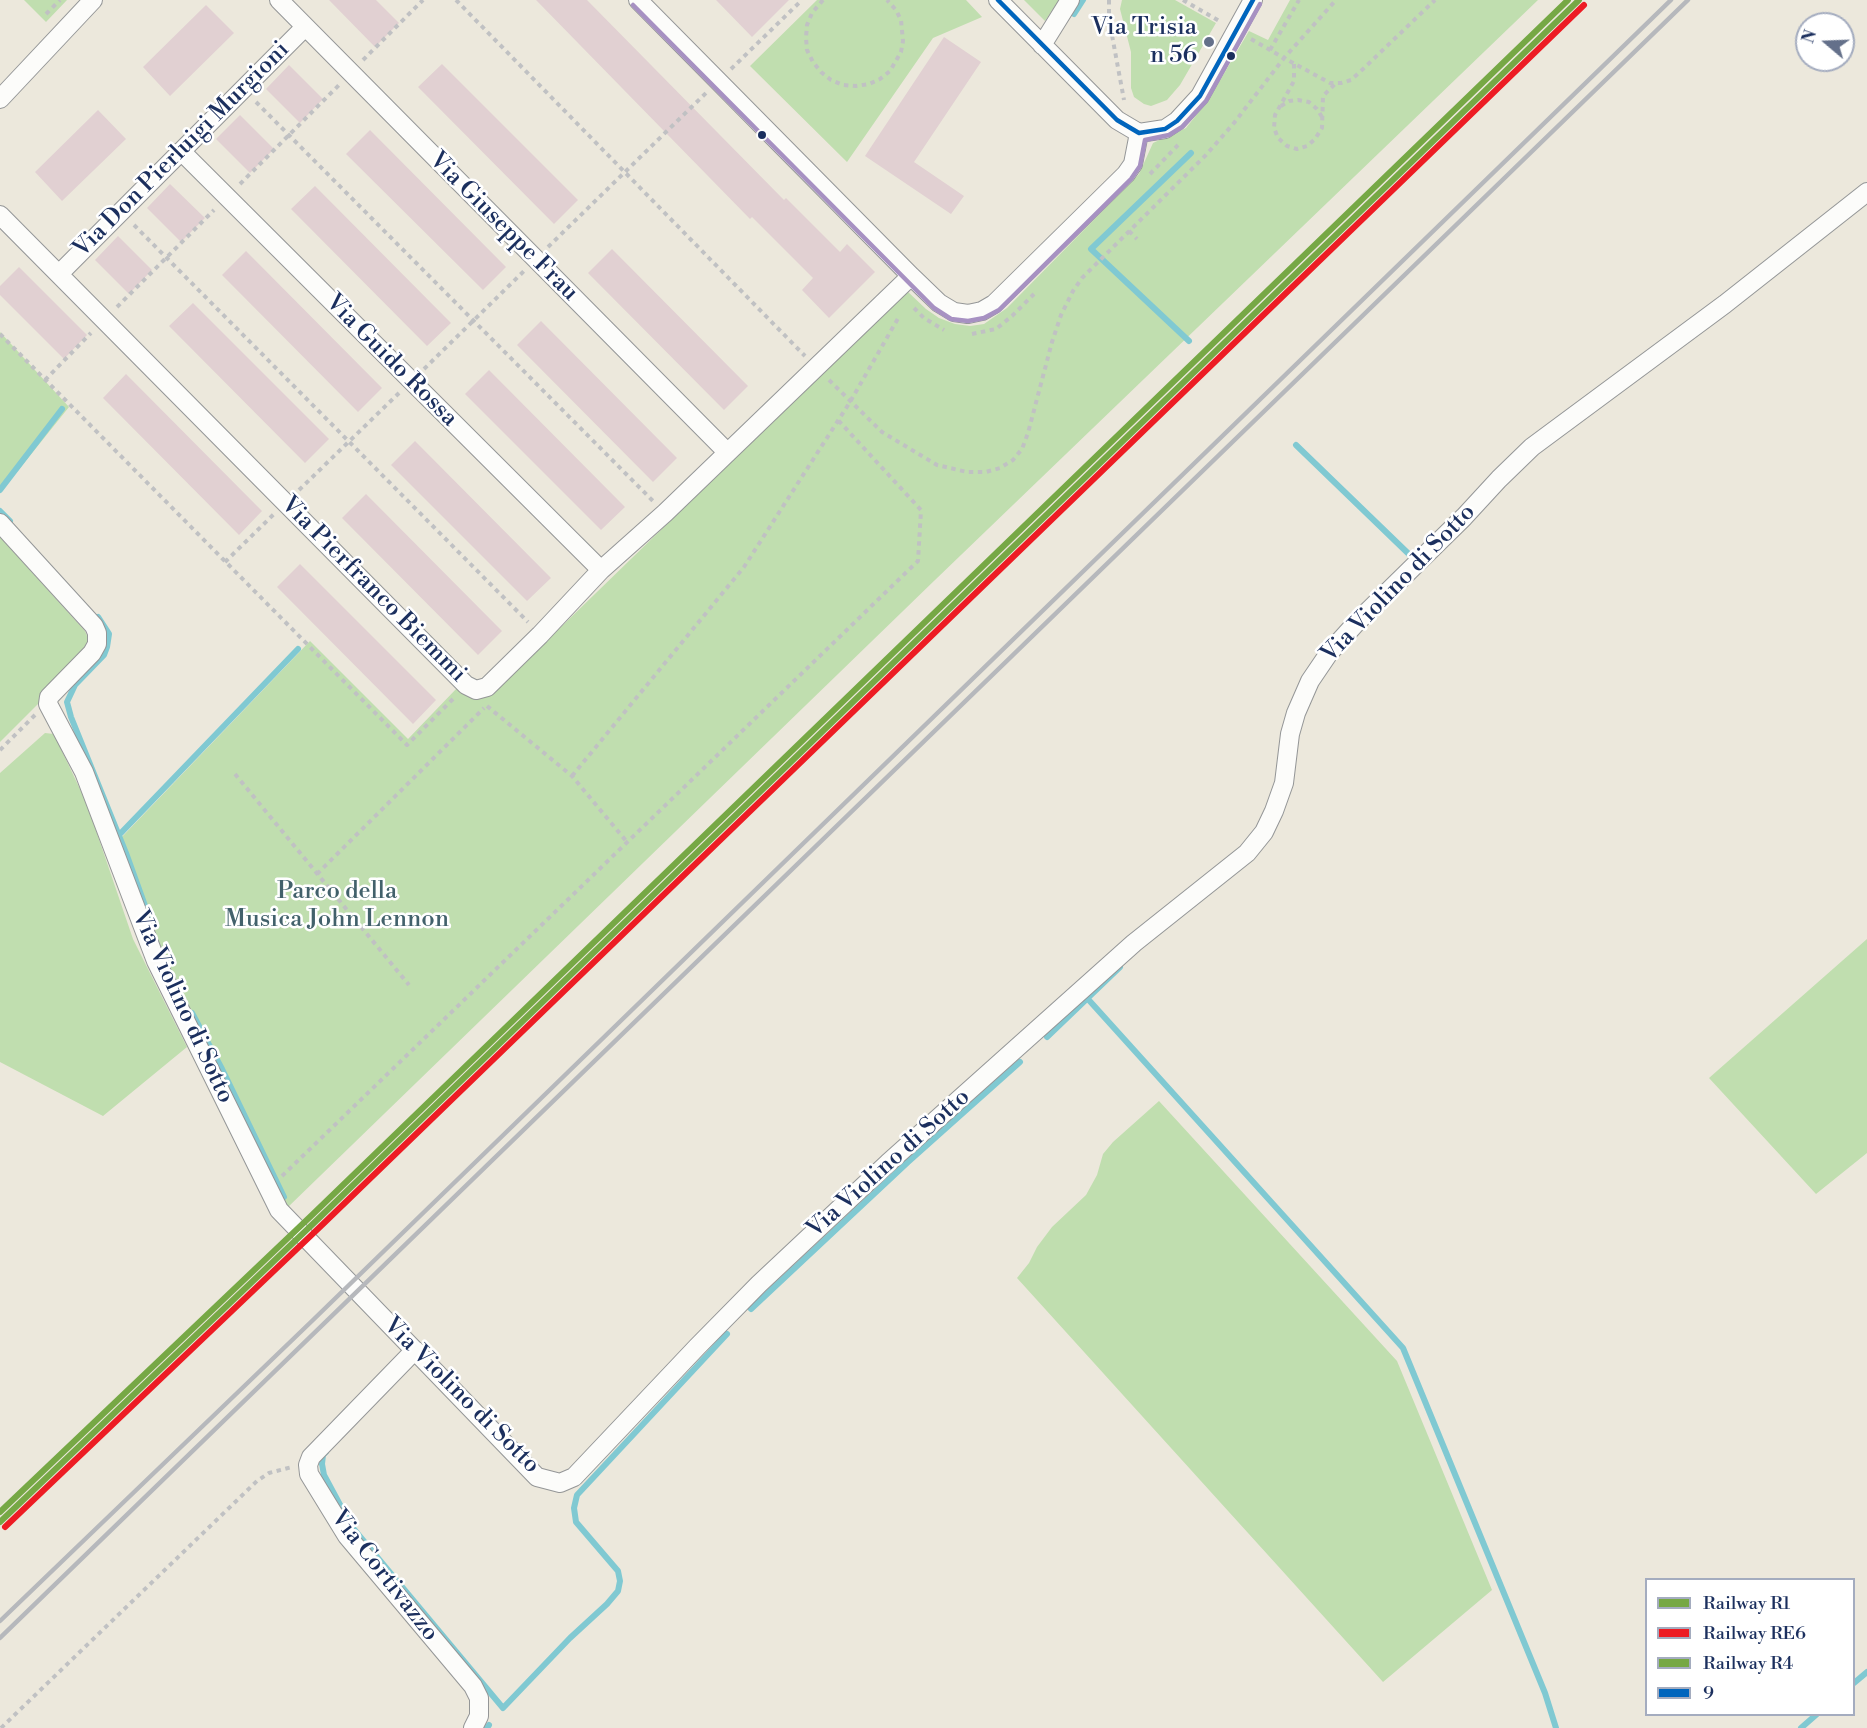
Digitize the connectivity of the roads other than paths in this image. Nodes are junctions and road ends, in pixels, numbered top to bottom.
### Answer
1 (93, 0) edge
2 (279, 0) edge
3 (638, 0) edge
4 (998, 0) edge
5 (1070, 0) edge
6 (1253, 0) edge
7 (305, 27) junction
8 (1042, 45) junction
9 (0, 99) edge
10 (1134, 130) junction
11 (181, 151) junction
12 (1867, 192) edge
13 (0, 215) edge
14 (59, 274) junction
15 (911, 276) junction
16 (727, 452) junction
17 (0, 523) edge
18 (601, 570) junction
19 (416, 1350) junction
20 (473, 1728) edge

1 - 9 street
2 - 7 street, Via Giuseppe Frau
3 - 15 street
4 - 8 street
5 - 8 street
6 - 10 street
7 - 11 street, Via Don Pierluigi Murgioni
7 - 16 street, Via Giuseppe Frau
8 - 10 street
10 - 15 street
11 - 14 street, Via Don Pierluigi Murgioni
11 - 18 street, Via Guido Rossa
12 - 19 street, Via Violino di Sotto
13 - 14 street, Via Pierfranco Biemmi
14 - 18 street, Via Pierfranco Biemmi
15 - 16 street, Via Pierfranco Biemmi
16 - 18 street, Via Pierfranco Biemmi
17 - 19 street, Via Violino di Sotto
19 - 20 street, Via Cortivazzo

